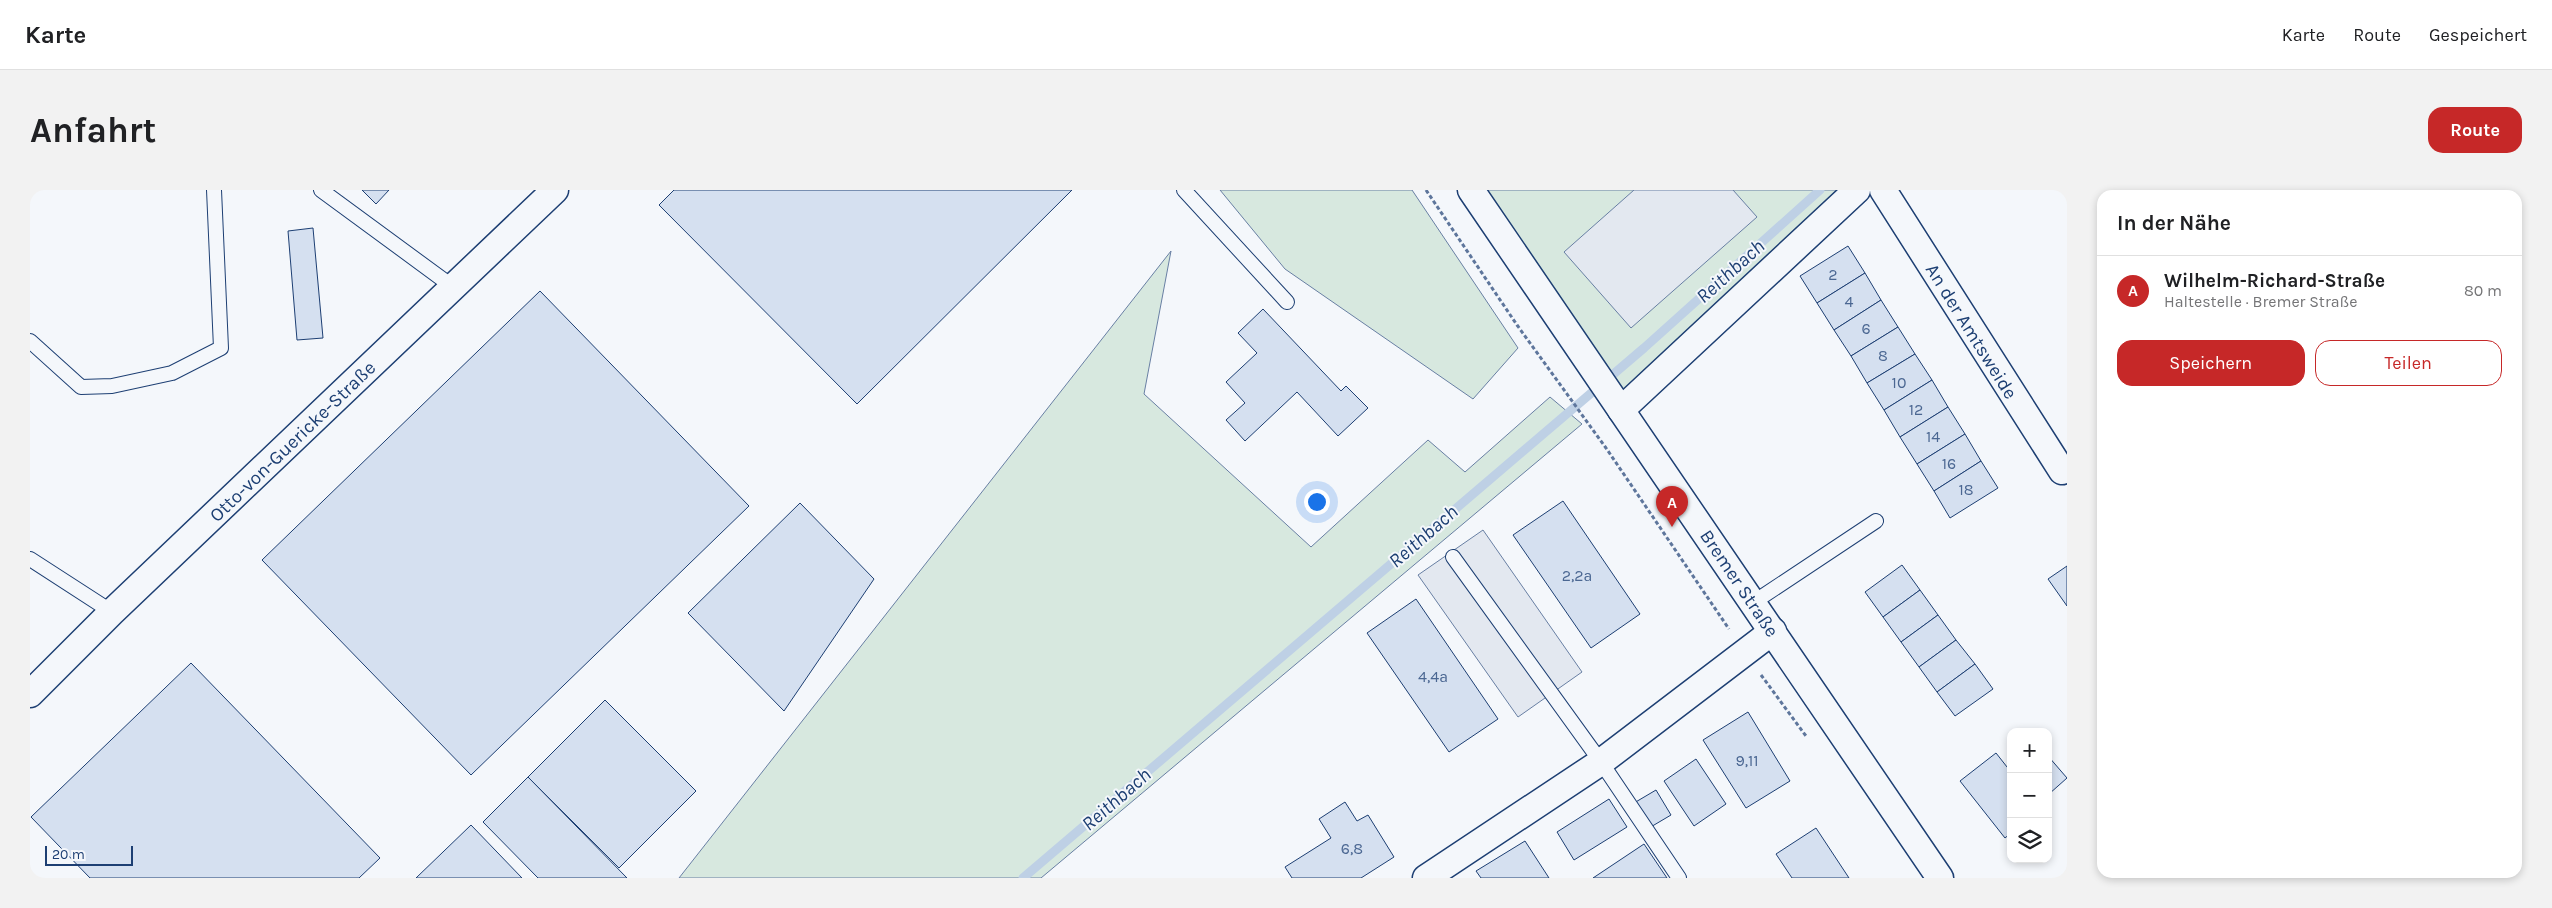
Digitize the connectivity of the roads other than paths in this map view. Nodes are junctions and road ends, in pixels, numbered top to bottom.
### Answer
1 (214, 190) edge
2 (320, 190) edge
3 (555, 190) edge
4 (1184, 190) edge
5 (1471, 190) edge
6 (1857, 190) edge
7 (1883, 190) edge
8 (453, 287) junction
9 (1287, 302) dead end
10 (30, 341) edge
11 (1618, 405) junction
12 (2062, 471) dead end
13 (1876, 521) dead end
14 (1454, 557) dead end
15 (30, 559) edge
16 (1754, 602) junction
17 (112, 612) junction
18 (1773, 631) junction
19 (30, 694) edge
20 (1600, 762) junction
21 (1426, 878) edge
22 (1679, 878) edge
23 (1940, 878) edge

1 - 10 lane
2 - 8 lane
3 - 8 street, Otto-von-Guericke-Straße
4 - 9 lane
5 - 11 street, Bremer Straße
6 - 11 street
7 - 12 street, An der Amtsweide
8 - 17 street, Otto-von-Guericke-Straße
11 - 16 street, Bremer Straße
13 - 16 lane
14 - 20 lane
15 - 17 lane
16 - 18 street, Bremer Straße
17 - 19 street, Otto-von-Guericke-Straße
18 - 20 street
18 - 23 street, Bremer Straße
20 - 21 street
20 - 22 lane

